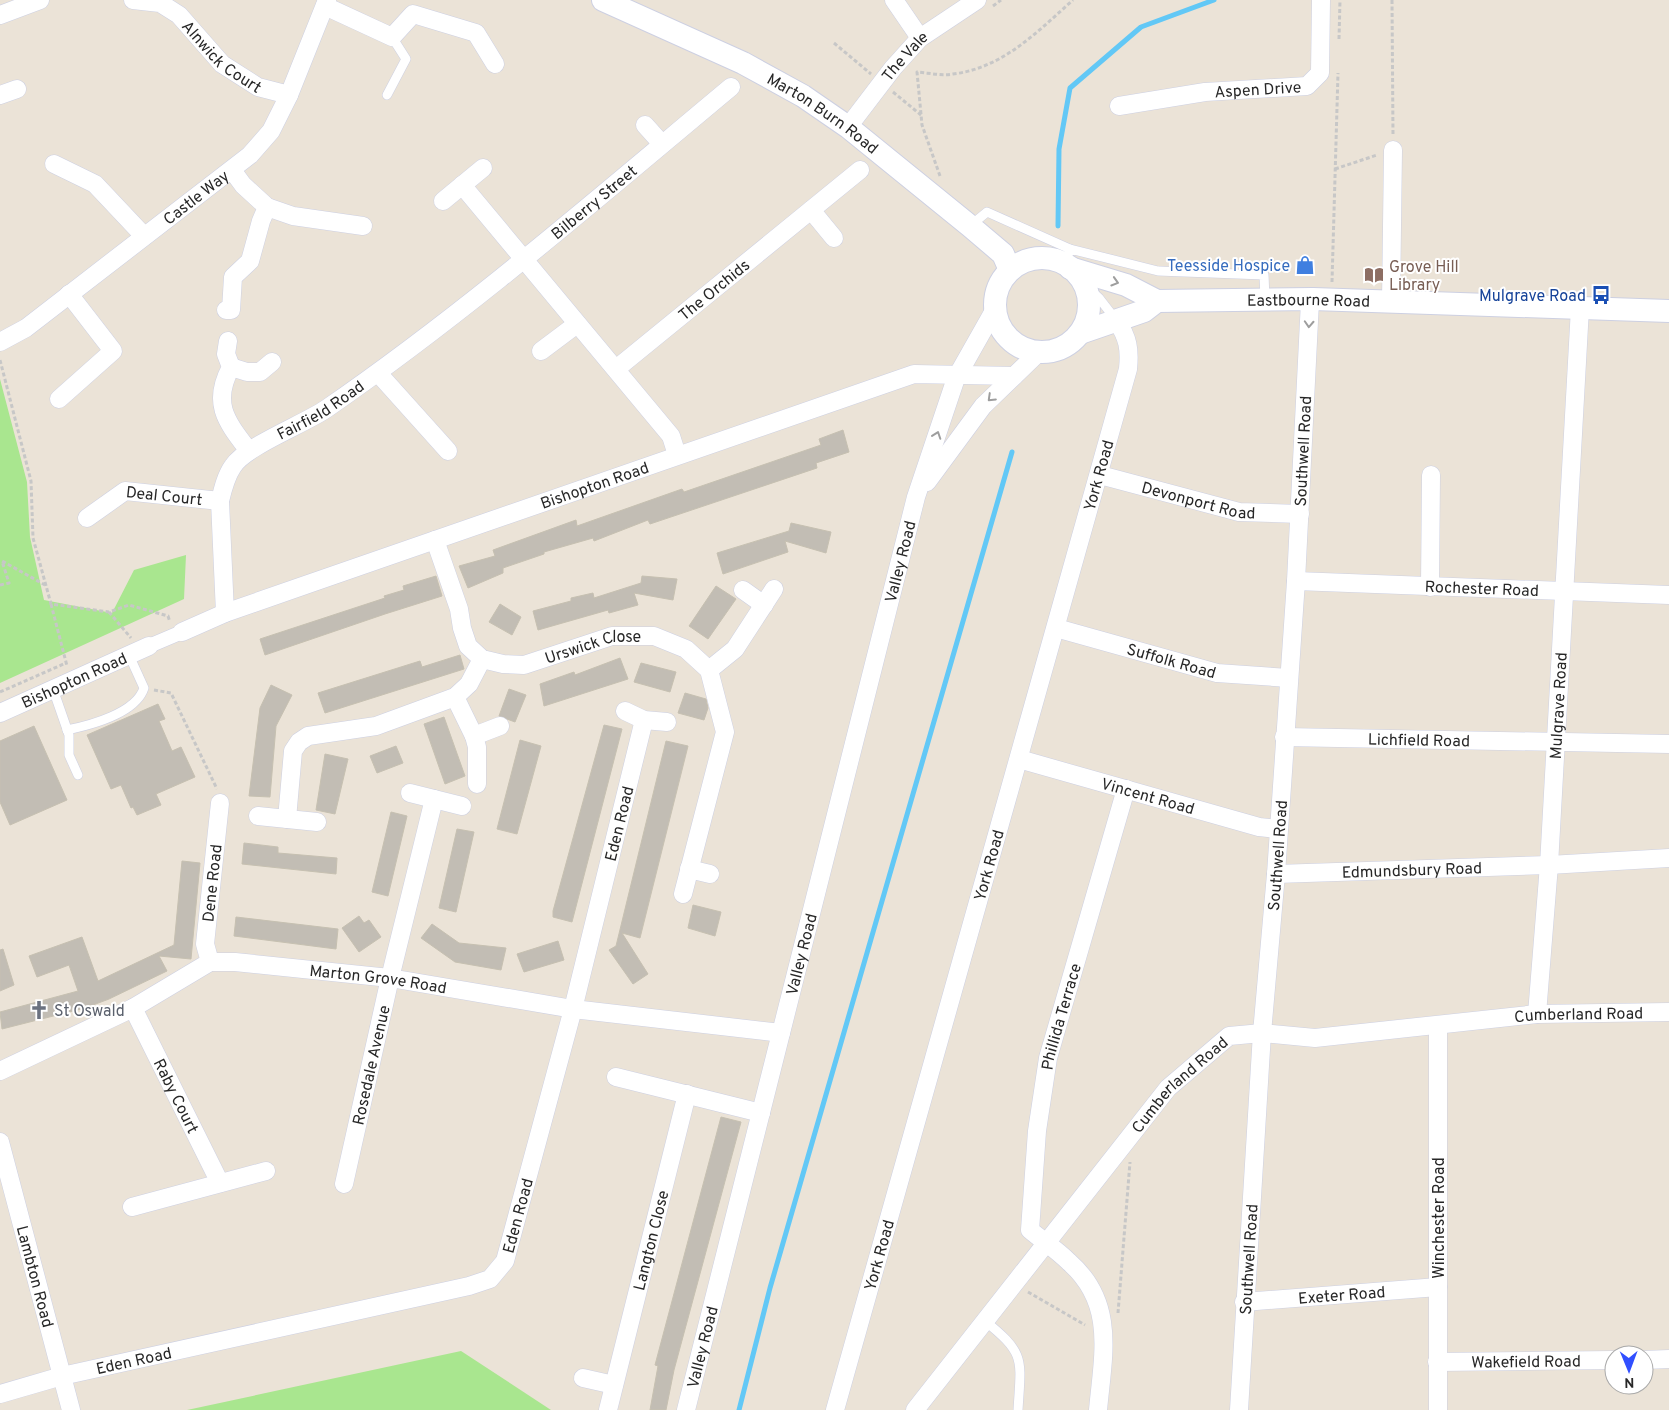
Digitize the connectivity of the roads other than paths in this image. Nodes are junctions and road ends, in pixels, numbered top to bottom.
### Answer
1 (40, 0) edge
2 (133, 0) edge
3 (603, 0) edge
4 (894, 0) edge
5 (1321, 0) edge
6 (326, 3) edge
7 (981, 6) edge
8 (0, 15) edge
9 (392, 37) junction
10 (920, 38) junction
11 (495, 64) dead end
12 (731, 87) dead end
13 (17, 89) dead end
14 (0, 95) edge
15 (387, 95) dead end
16 (289, 96) junction
17 (1120, 106) dead end
18 (645, 125) dead end
19 (848, 127) junction
20 (662, 144) junction
21 (1393, 150) road end
22 (54, 164) dead end
23 (483, 168) dead end
24 (232, 170) junction
25 (860, 170) dead end
26 (462, 185) junction
27 (442, 201) dead end
28 (267, 207) junction
29 (811, 210) junction
30 (363, 226) dead end
31 (970, 226) junction
32 (144, 236) junction
33 (834, 238) dead end
34 (523, 259) junction
35 (1068, 260) junction
36 (1010, 270) junction
37 (1084, 285) junction
38 (68, 294) junction
39 (1265, 299) junction
40 (1311, 300) junction
41 (1158, 301) junction
42 (1391, 303) junction
43 (1580, 308) junction
44 (995, 309) junction
45 (226, 310) dead end
46 (1669, 311) edge
47 (1117, 321) junction
48 (576, 324) junction
49 (1080, 333) junction
50 (228, 341) dead end
51 (0, 342) edge
52 (542, 351) dead end
53 (1039, 352) junction
54 (272, 362) dead end
55 (231, 367) junction
56 (616, 369) junction
57 (378, 373) junction
58 (958, 376) junction
59 (1014, 376) junction
60 (59, 399) dead end
61 (249, 451) junction
62 (448, 451) dead end
63 (677, 455) junction
64 (1100, 475) junction
65 (1431, 475) dead end
66 (916, 498) junction
67 (220, 501) junction
68 (1300, 514) junction
69 (87, 518) dead end
70 (435, 540) junction
71 (1296, 581) junction
72 (1430, 587) junction
73 (774, 589) dead end
74 (743, 590) dead end
75 (1564, 592) junction
76 (1669, 595) edge
77 (764, 605) junction
78 (225, 613) junction
79 (1056, 628) junction
80 (182, 632) joint
81 (140, 650) junction
82 (482, 659) junction
83 (709, 670) junction
84 (1289, 678) junction
85 (53, 689) junction
86 (455, 697) junction
87 (625, 711) dead end
88 (0, 713) edge
89 (644, 720) junction
90 (668, 722) dead end
91 (500, 726) dead end
92 (68, 730) junction
93 (474, 736) junction
94 (1284, 737) junction
95 (1554, 742) junction
96 (1669, 744) edge
97 (1019, 759) junction
98 (78, 775) dead end
99 (477, 784) dead end
100 (1126, 789) junction
101 (410, 793) dead end
102 (434, 799) junction
103 (220, 803) road end
104 (462, 806) dead end
105 (258, 816) dead end
106 (287, 819) junction
107 (317, 822) dead end
108 (1278, 829) junction
109 (1669, 858) edge
110 (1549, 865) junction
111 (689, 869) junction
112 (710, 874) dead end
113 (1276, 874) junction
114 (683, 894) dead end
115 (210, 962) junction
116 (390, 978) junction
117 (133, 1008) junction
118 (573, 1008) junction
119 (1669, 1012) edge
120 (1537, 1014) junction
121 (1438, 1026) junction
122 (781, 1033) junction
123 (1262, 1033) junction
124 (0, 1071) edge
125 (616, 1076) dead end
126 (688, 1094) junction
127 (761, 1113) junction
128 (0, 1142) edge
129 (266, 1171) dead end
130 (220, 1183) junction
131 (344, 1184) dead end
132 (132, 1207) dead end
133 (1046, 1244) junction
134 (1438, 1287) junction
135 (1244, 1302) junction
136 (985, 1321) junction
137 (1604, 1360) edge
138 (1654, 1360) edge
139 (1669, 1360) edge
140 (1437, 1362) junction
141 (62, 1376) junction
142 (583, 1378) dead end
143 (614, 1385) junction
144 (0, 1394) edge
145 (71, 1410) edge
146 (608, 1410) edge
147 (686, 1410) edge
148 (835, 1410) edge
149 (915, 1410) edge
150 (1018, 1410) edge
151 (1098, 1410) edge
152 (1239, 1410) edge
153 (1438, 1410) edge

1 - 8 street
2 - 16 street, Alnwick Court
3 - 19 street, Marton Burn Road
4 - 10 street
5 - 17 street, Aspen Drive
6 - 9 street
6 - 16 street, Castle Way
7 - 10 street, The Vale
9 - 11 street
9 - 15 lane
10 - 19 street, The Vale
12 - 20 street, Bilberry Street
13 - 14 street
16 - 24 street, Castle Way
18 - 20 street
19 - 31 street, Marton Burn Road
20 - 34 street, Bilberry Street
21 - 42 street
22 - 32 street
23 - 26 street
24 - 28 street
24 - 32 street, Castle Way
25 - 29 street, The Orchids
26 - 27 street
26 - 34 street
28 - 30 street
28 - 45 street
29 - 33 street
29 - 56 street, The Orchids
31 - 35 lane
31 - 36 street, Marton Burn Road
32 - 38 street, Castle Way
34 - 48 street
34 - 57 street, Fairfield Road
35 - 36 street
35 - 37 street
35 - 39 lane
35 -> 41 street
36 - 44 street
37 - 47 lane
37 - 49 street
38 - 51 street, Castle Way
38 - 60 street
39 - 40 street, Eastbourne Road
39 - 41 street, Eastbourne Road
40 - 42 street, Eastbourne Road
40 -> 68 street, Southwell Road
41 - 47 street
42 - 43 street, Eastbourne Road
43 - 46 street, Eastbourne Road
43 - 75 street, Mulgrave Road
44 - 53 street
44 - 58 street, Valley Road
47 - 49 street
47 - 64 street, York Road
48 - 52 street
48 - 56 street
49 - 53 street
50 - 55 street
53 - 59 street, Valley Road
54 - 55 street
55 - 61 street
56 - 63 street
57 - 61 street, Fairfield Road
57 - 62 street
58 - 59 street, Bishopton Road
58 - 63 street, Bishopton Road
66 -> 58 street, Valley Road
59 -> 66 street, Valley Road
61 - 67 street, Fairfield Road
63 - 70 street, Bishopton Road
64 - 68 street, Devonport Road
64 - 79 street, York Road
65 - 72 street
66 - 122 street, Valley Road
67 - 69 street, Deal Court
67 - 78 street, Fairfield Road
68 - 71 street, Southwell Road
70 - 78 street, Bishopton Road
70 - 82 street
71 - 72 street, Rochester Road
71 - 84 street, Southwell Road
72 - 75 street, Rochester Road
73 - 77 street
74 - 77 street
75 - 76 street, Rochester Road
75 - 95 street, Mulgrave Road
77 - 83 street
78 - 80 street, Bishopton Road
79 - 84 street, Suffolk Road
79 - 97 street, York Road
80 - 81 street
81 - 85 street, Bishopton Road
81 - 92 lane
82 - 83 street, Urswick Close
82 - 86 street
83 - 111 street
84 - 94 street, Southwell Road
85 - 88 street, Bishopton Road
85 - 92 lane
86 - 93 street
86 - 106 street
87 - 89 street
89 - 90 street
89 - 118 street, Eden Road
91 - 93 street
92 - 98 lane
93 - 99 street
94 - 95 street, Lichfield Road
94 - 108 street, Southwell Road
95 - 96 street, Lichfield Road
95 - 110 street, Mulgrave Road
97 - 100 street, Vincent Road
97 - 148 street, York Road
100 - 108 street, Vincent Road
100 - 133 street, Phillida Terrace
101 - 102 street
102 - 104 street
102 - 116 street, Rosedale Avenue
103 - 115 street, Dene Road
105 - 106 street
106 - 107 street
108 - 113 street, Southwell Road
109 - 110 street, Edmundsbury Road
110 - 113 street, Edmundsbury Road
110 - 120 street, Mulgrave Road
111 - 112 street
111 - 114 street
113 - 123 street, Southwell Road
115 - 116 street, Marton Grove Road
115 - 117 street
116 - 118 street, Marton Grove Road
116 - 131 street, Rosedale Avenue
117 - 124 street
117 - 130 street, Raby Court
118 - 122 street, Marton Grove Road
118 - 141 street, Eden Road
119 - 120 street, Cumberland Road
120 - 121 street, Cumberland Road
121 - 123 street, Cumberland Road
121 - 134 street, Winchester Road
122 - 127 street, Valley Road
123 - 133 street, Cumberland Road
123 - 135 street, Southwell Road
125 - 126 street
126 - 127 street
126 - 143 street, Langton Close
127 - 147 street, Valley Road
128 - 141 street, Lambton Road
129 - 130 street
130 - 132 street
133 - 136 street, Cumberland Road
133 - 151 street
134 - 135 street, Exeter Road
134 - 140 street, Winchester Road
135 - 152 street, Southwell Road
136 - 149 street, Cumberland Road
136 - 150 lane
137 - 140 street, Wakefield Road
138 - 139 street
140 - 153 street, Winchester Road
141 - 144 street, Eden Road
141 - 145 street, Lambton Road
142 - 143 street
143 - 146 street, Langton Close

